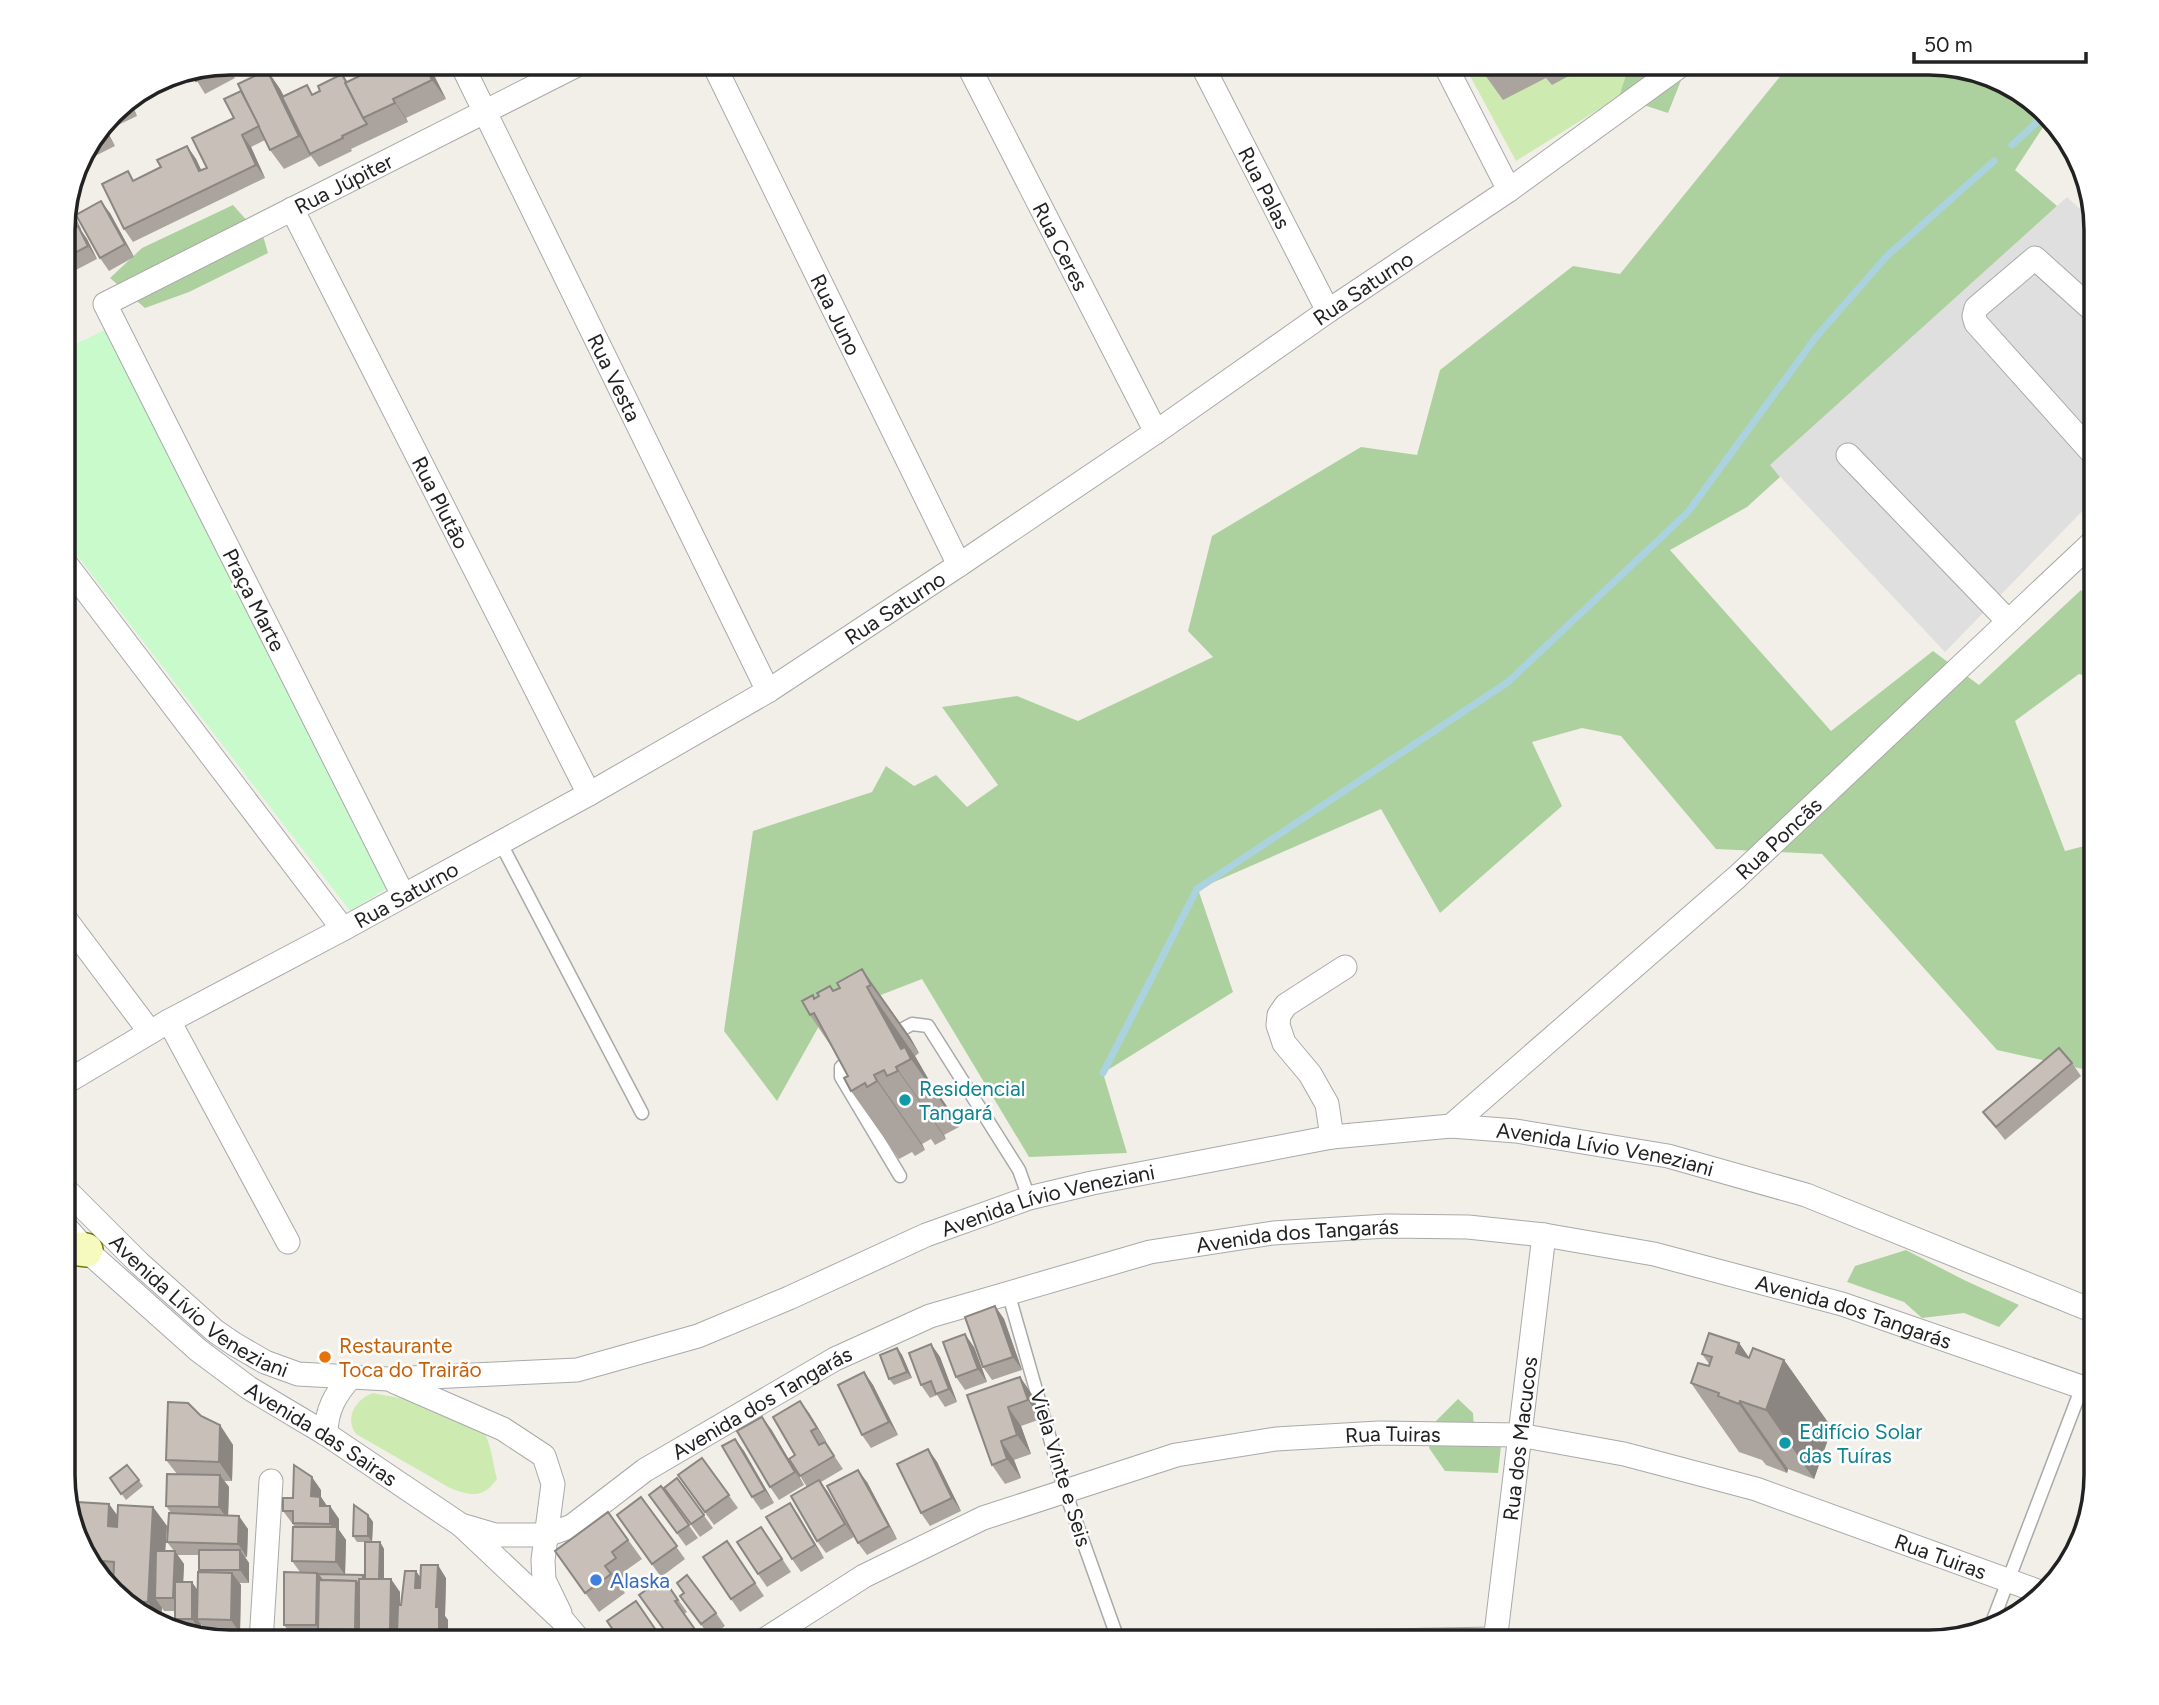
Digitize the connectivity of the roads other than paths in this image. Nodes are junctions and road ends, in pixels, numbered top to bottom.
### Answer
1 (1207, 75) edge
2 (1450, 75) edge
3 (1667, 75) edge
4 (467, 76) edge
5 (556, 76) edge
6 (719, 76) edge
7 (973, 76) edge
8 (485, 113) junction
9 (1509, 190) junction
10 (292, 209) junction
11 (2084, 302) edge
12 (105, 304) joint
13 (1328, 312) junction
14 (1156, 432) junction
15 (2084, 444) edge
16 (1847, 455) dead end
17 (2084, 550) edge
18 (959, 565) junction
19 (76, 577) edge
20 (2008, 621) junction
21 (768, 691) junction
22 (589, 794) junction
23 (500, 842) junction
24 (403, 895) junction
25 (343, 929) junction
26 (76, 931) edge
27 (1345, 967) dead end
28 (160, 1026) junction
29 (76, 1076) edge
30 (642, 1113) dead end
31 (1451, 1126) junction
32 (1332, 1137) junction
33 (900, 1177) dead end
34 (1030, 1198) junction
35 (76, 1200) edge
36 (1544, 1235) junction
37 (288, 1242) dead end
38 (76, 1251) edge
39 (1008, 1292) junction
40 (2084, 1307) edge
41 (351, 1377) junction
42 (388, 1379) junction
43 (2084, 1387) edge
44 (2084, 1401) edge
45 (326, 1434) junction
46 (1519, 1435) junction
47 (271, 1481) dead end
48 (1065, 1491) junction
49 (461, 1525) junction
50 (547, 1535) junction
51 (2008, 1581) junction
52 (2033, 1589) edge
53 (1995, 1614) edge
54 (564, 1622) junction
55 (262, 1630) edge
56 (571, 1630) edge
57 (780, 1630) edge
58 (1115, 1630) edge
59 (1501, 1630) edge

1 - 13 street, Rua Palas
2 - 9 street
3 - 9 street, Rua Saturno
4 - 8 street, Rua Vesta
5 - 8 street, Rua Júpiter
6 - 18 street, Rua Juno
7 - 14 street, Rua Ceres
8 - 10 street, Rua Júpiter
8 - 21 street, Rua Vesta
9 - 13 street, Rua Saturno
10 - 12 street, Rua Júpiter
10 - 22 street, Rua Plutão
11 - 15 street
12 - 24 street, Praça Marte
13 - 14 street, Rua Saturno
14 - 18 street, Rua Saturno
16 - 20 street
17 - 20 street, Rua Poncãs
18 - 21 street, Rua Saturno
19 - 25 street
20 - 31 street, Rua Poncãs
21 - 22 street, Rua Saturno
22 - 23 street, Rua Saturno
23 - 24 street, Rua Saturno
23 - 30 lane
24 - 25 street, Rua Saturno
25 - 28 street, Rua Saturno
26 - 28 street
27 - 32 street
28 - 29 street, Rua Saturno
28 - 37 street
31 - 32 street, Avenida Lívio Veneziani
31 - 40 street, Avenida Lívio Veneziani
32 - 34 street, Avenida Lívio Veneziani
33 - 34 lane
34 - 42 street, Avenida Lívio Veneziani
35 - 41 street, Avenida Lívio Veneziani
36 - 39 street, Avenida dos Tangarás
36 - 43 street, Avenida dos Tangarás
36 - 46 street, Rua dos Macucos
38 - 45 street, Avenida das Sairas
39 - 48 lane, Viela Vinte e Seis
39 - 50 street, Avenida dos Tangarás
41 - 42 street, Avenida Lívio Veneziani
41 - 45 street
42 - 50 street
44 - 51 lane
45 - 49 street, Avenida das Sairas
46 - 48 street, Rua Tuiras
46 - 51 street, Rua Tuiras
46 - 59 street, Rua dos Macucos
47 - 55 street
48 - 57 street, Rua Tuiras
48 - 58 lane, Viela Vinte e Seis
49 - 50 street, Avenida dos Tangarás
49 - 54 street, Avenida das Sairas
50 - 54 street
51 - 52 street, Rua Tuiras
51 - 53 lane
54 - 56 street, Avenida das Sairas

